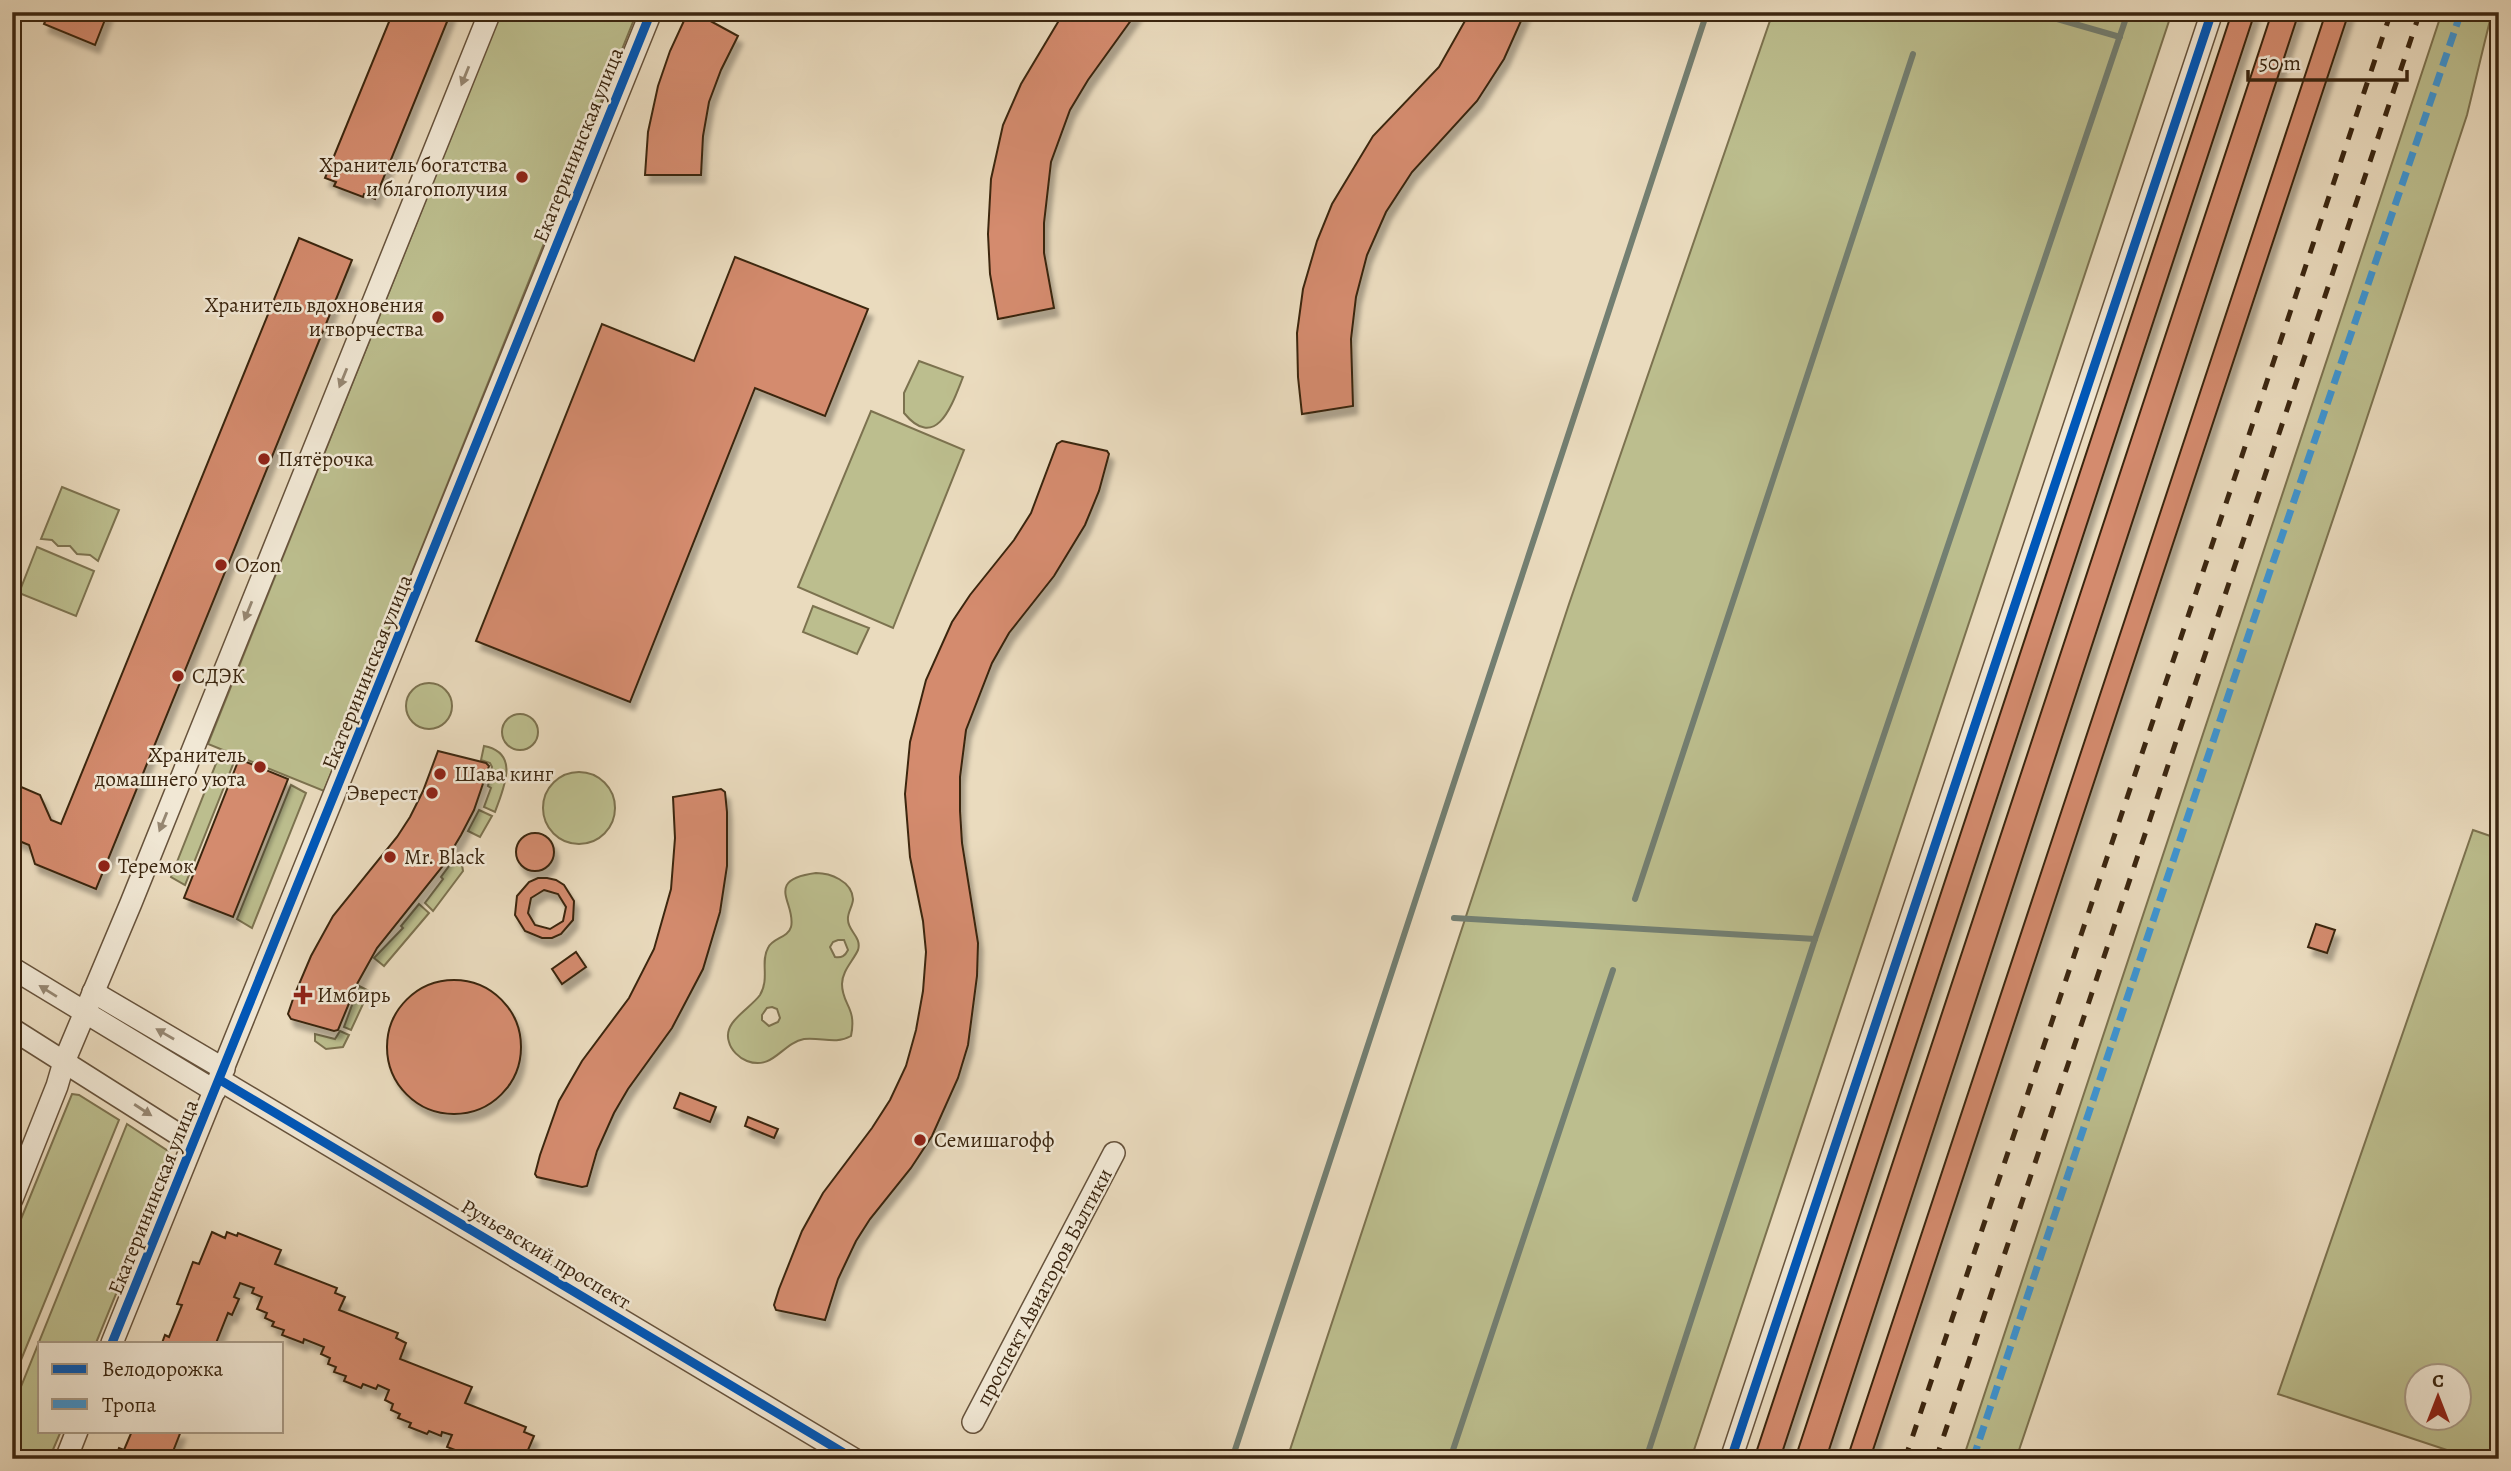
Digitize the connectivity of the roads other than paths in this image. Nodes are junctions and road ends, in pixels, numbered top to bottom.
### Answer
1 (490, 12) edge
2 (651, 12) edge
3 (2212, 12) edge
4 (12, 968) edge
5 (93, 992) junction
6 (84, 1013) junction
7 (12, 1029) edge
8 (64, 1062) junction
9 (220, 1080) junction
10 (192, 1143) junction
11 (1114, 1153) dead end
12 (12, 1199) edge
13 (112, 1342) edge
14 (973, 1422) dead end
15 (77, 1432) edge
16 (66, 1459) edge
17 (854, 1459) edge
18 (1731, 1459) edge

1 -> 5 street
2 - 9 street, Екатерининская улица
3 - 18 street
6 -> 4 street, Ручьевский проспект
5 - 6 street
9 -> 5 street, Ручьевский проспект
6 - 8 street
6 - 9 street, Ручьевский проспект
7 - 8 street
8 -> 10 street
8 - 12 street
9 - 10 street, Екатерининская улица
9 - 17 street, Ручьевский проспект
10 - 13 street, Екатерининская улица
11 - 14 street, проспект Авиаторов Балтики
15 - 16 street

